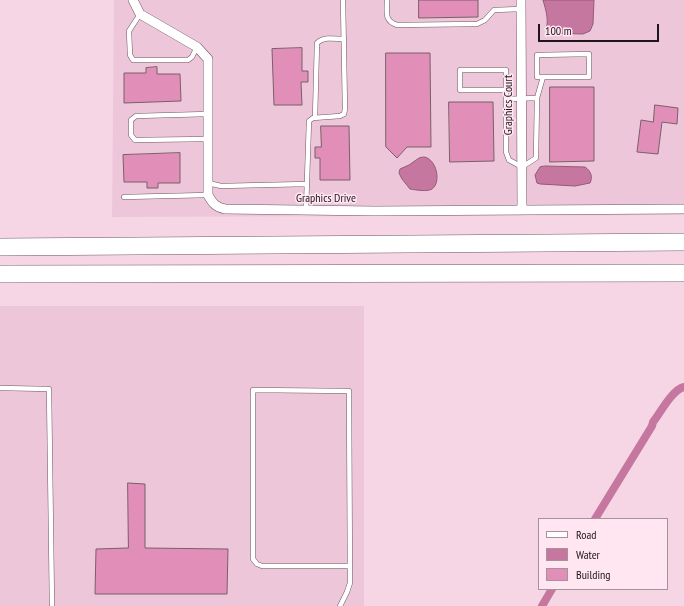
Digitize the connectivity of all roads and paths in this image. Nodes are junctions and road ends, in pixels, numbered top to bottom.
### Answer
1 (133, 0) edge
2 (343, 0) edge
3 (387, 0) edge
4 (521, 5) edge
5 (140, 14) junction
6 (344, 39) junction
7 (197, 47) junction
8 (542, 77) junction
9 (506, 90) junction
10 (521, 98) junction
11 (537, 98) junction
12 (506, 99) junction
13 (208, 114) junction
14 (315, 118) junction
15 (208, 139) junction
16 (522, 167) junction
17 (208, 183) junction
18 (307, 184) junction
19 (208, 195) junction
20 (124, 197) dead end
21 (684, 209) edge
22 (522, 210) junction
23 (306, 211) junction
24 (684, 242) edge
25 (0, 247) edge
26 (684, 272) edge
27 (0, 274) edge
28 (0, 388) edge
29 (349, 566) junction
30 (52, 606) edge
31 (340, 606) edge

1 - 5 street
2 - 6 lane
3 - 4 lane
4 - 10 street, Graphics Court
5 - 7 street
5 - 7 lane
6 - 14 lane
6 - 14 lane
7 - 13 street
8 - 8 lane
8 - 11 lane
9 - 9 lane
9 - 12 lane
10 - 11 lane
10 - 12 lane
10 - 16 street, Graphics Court
11 - 16 lane
12 - 16 lane
13 - 15 street
13 - 15 lane
14 - 18 lane
15 - 17 street
16 - 22 street, Graphics Court
17 - 18 lane
17 - 19 street
18 - 23 lane
19 - 20 lane
19 - 23 street, Graphics Drive
21 - 22 street, Graphics Drive
22 - 23 street, Graphics Drive
24 - 25 highway
26 - 27 highway
28 - 30 lane
29 - 29 lane
29 - 31 lane

